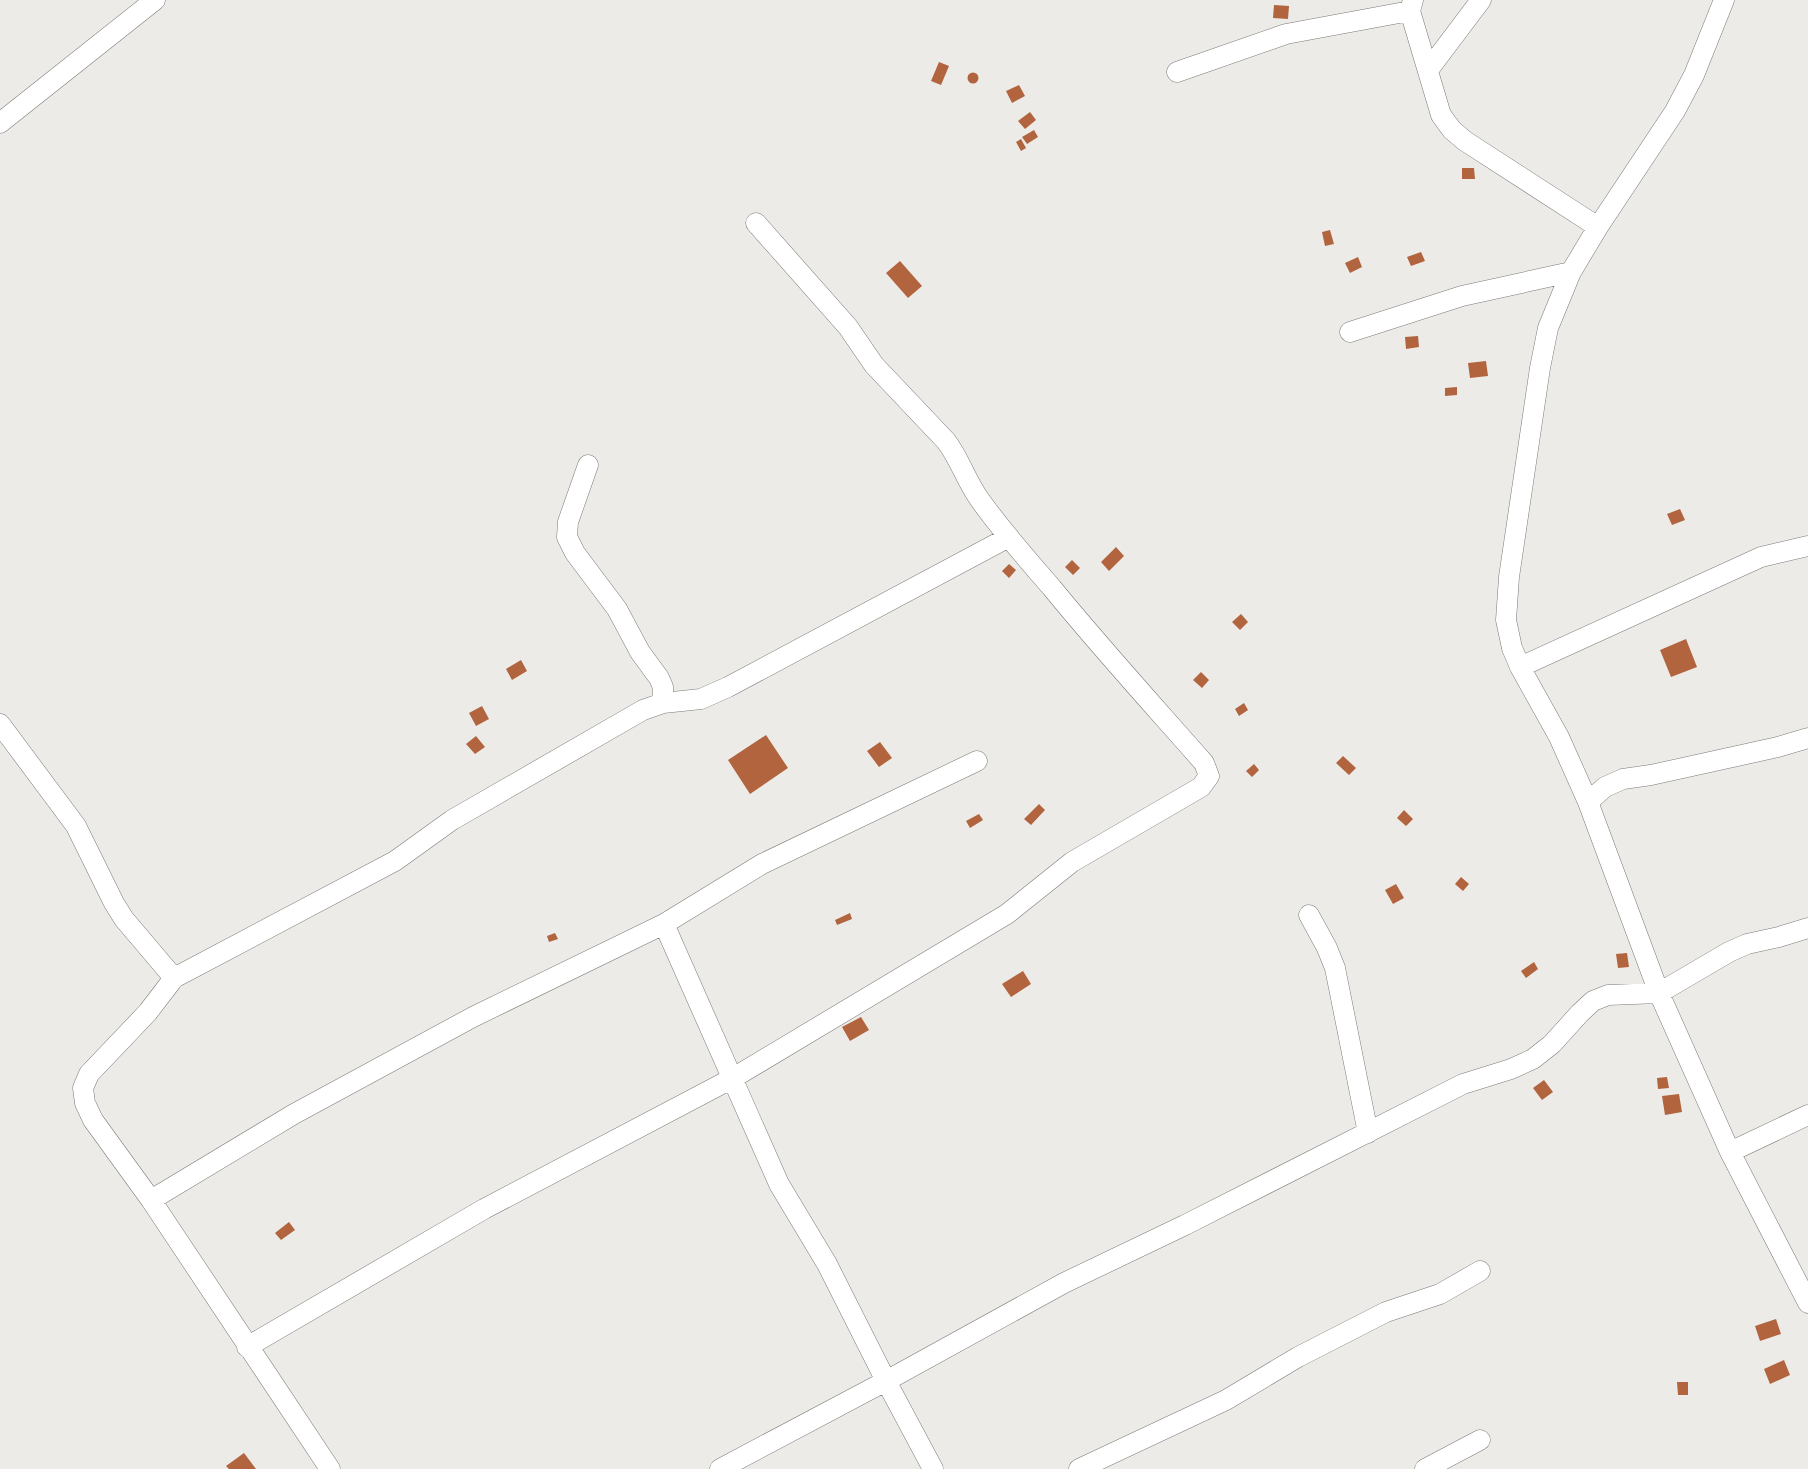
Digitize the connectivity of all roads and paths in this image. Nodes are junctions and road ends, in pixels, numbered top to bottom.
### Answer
1 (155, 0) edge
2 (1481, 0) edge
3 (1724, 0) edge
4 (1412, 6) edge
5 (1429, 69) junction
6 (1177, 72) dead end
7 (2, 113) edge
8 (756, 223) dead end
9 (1598, 227) junction
10 (1571, 272) junction
11 (1350, 332) dead end
12 (588, 465) dead end
13 (1009, 537) junction
14 (1808, 546) edge
15 (1521, 668) junction
16 (663, 703) junction
17 (0, 724) edge
18 (1808, 738) edge
19 (977, 761) dead end
20 (1588, 802) junction
21 (1309, 915) dead end
22 (664, 924) junction
23 (1808, 928) edge
24 (174, 978) junction
25 (1659, 993) junction
26 (733, 1078) junction
27 (1808, 1115) edge
28 (1368, 1133) junction
29 (1730, 1152) junction
30 (151, 1200) junction
31 (1480, 1271) dead end
32 (1806, 1294) edge
33 (247, 1347) junction
34 (886, 1381) junction
35 (1480, 1440) dead end
36 (330, 1469) edge
37 (720, 1469) edge
38 (933, 1469) edge
39 (1079, 1469) edge
40 (1425, 1469) edge

1 - 7 street
2 - 5 street
3 - 9 street
4 - 5 street
4 - 6 street
5 - 9 street
8 - 13 street
9 - 10 street
10 - 11 street
10 - 15 street
12 - 16 street
13 - 16 street
13 - 26 street
14 - 15 street
15 - 20 street
16 - 24 street
17 - 24 street
18 - 20 street
19 - 22 street
20 - 25 street
21 - 28 street
22 - 26 street
22 - 30 street
23 - 25 street
24 - 30 street
25 - 28 street
25 - 29 street
26 - 33 street
26 - 34 street
27 - 29 street
28 - 34 street
29 - 32 street
30 - 33 street
31 - 39 street
33 - 36 street
34 - 37 street
34 - 38 street
35 - 40 street

